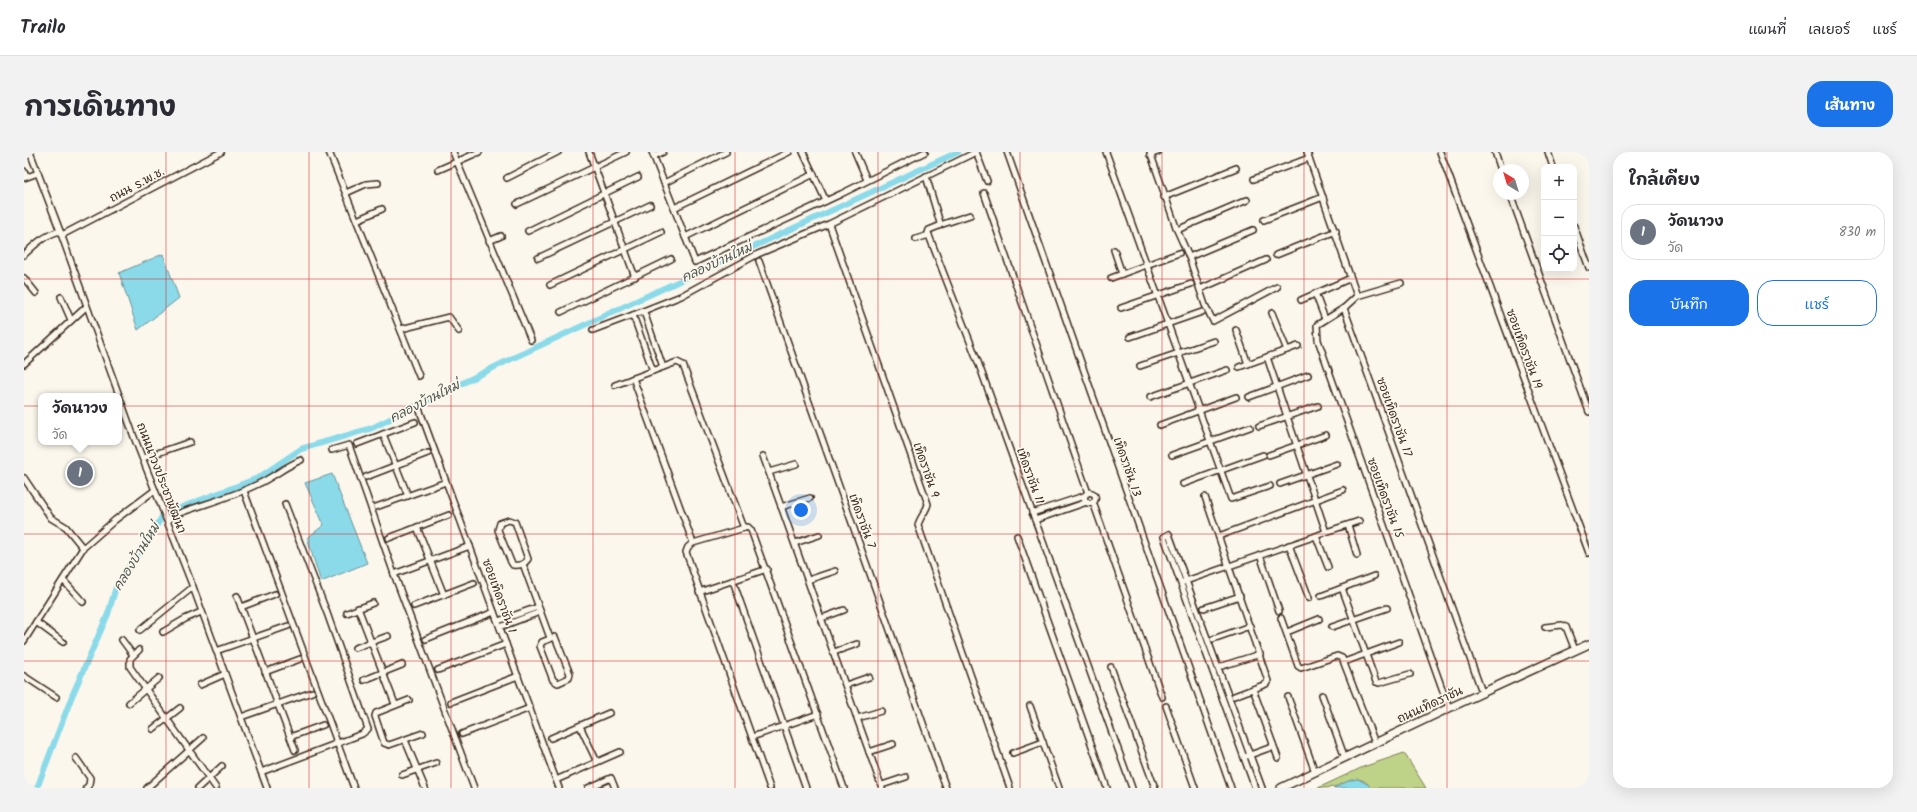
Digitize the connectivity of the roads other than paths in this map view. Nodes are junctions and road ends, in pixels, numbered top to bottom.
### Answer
1 (30, 152) edge
2 (221, 152) edge
3 (329, 152) edge
4 (453, 152) edge
5 (479, 152) edge
6 (558, 152) edge
7 (589, 152) edge
8 (626, 152) edge
9 (662, 152) edge
10 (726, 152) edge
11 (789, 152) edge
12 (803, 152) edge
13 (855, 152) edge
14 (925, 152) edge
15 (976, 152) edge
16 (1006, 152) edge
17 (1106, 152) edge
18 (1158, 152) edge
19 (1440, 152) edge
20 (1495, 152) edge
21 (1548, 152) edge
22 (1150, 153) edge
23 (653, 154) edge
24 (1308, 155) edge
25 (457, 162) junction
26 (1499, 164) edge
27 (1552, 164) edge
28 (595, 166) junction
29 (1236, 168) dead end
30 (438, 170) dead end
31 (24, 171) edge
32 (38, 173) junction
33 (814, 174) junction
34 (926, 176) junction
35 (25, 177) edge
36 (638, 177) dead end
37 (507, 178) dead end
38 (867, 180) junction
39 (1254, 180) dead end
40 (987, 181) dead end
41 (378, 183) dead end
42 (664, 183) junction
43 (346, 193) junction
44 (984, 193) dead end
45 (606, 194) junction
46 (1323, 196) junction
47 (1164, 197) junction
48 (1247, 200) dead end
49 (1512, 200) edge
50 (826, 201) junction
51 (517, 204) dead end
52 (650, 205) dead end
53 (674, 208) junction
54 (382, 209) dead end
55 (970, 215) dead end
56 (357, 220) junction
57 (1264, 220) dead end
58 (615, 221) junction
59 (829, 224) junction
60 (940, 225) junction
61 (1177, 230) junction
62 (1253, 230) dead end
63 (528, 231) dead end
64 (1336, 231) junction
65 (660, 232) dead end
66 (61, 233) junction
67 (1577, 234) edge
68 (929, 235) junction
69 (502, 236) dead end
70 (685, 237) junction
71 (916, 239) dead end
72 (489, 241) junction
73 (624, 250) junction
74 (1114, 250) dead end
75 (1179, 253) dead end
76 (24, 255) edge
77 (1276, 255) dead end
78 (1189, 257) junction
79 (538, 258) dead end
80 (671, 259) dead end
81 (1266, 260) dead end
82 (759, 261) dead end
83 (1147, 265) junction
84 (1589, 268) edge
85 (1122, 274) junction
86 (635, 277) junction
87 (24, 278) edge
88 (1111, 278) dead end
89 (1351, 278) junction
90 (1400, 283) dead end
91 (1190, 284) dead end
92 (550, 285) dead end
93 (1277, 287) dead end
94 (1200, 289) junction
95 (36, 293) dead end
96 (1315, 293) junction
97 (1158, 295) junction
98 (1357, 296) junction
99 (61, 297) dead end
100 (1301, 300) dead end
101 (86, 307) junction
102 (1121, 308) dead end
103 (1344, 308) junction
104 (560, 312) dead end
105 (644, 312) junction
106 (1202, 312) dead end
107 (1272, 313) dead end
108 (633, 315) junction
109 (1325, 319) junction
110 (72, 320) junction
111 (1168, 324) junction
112 (401, 330) junction
113 (593, 330) dead end
114 (1236, 330) dead end
115 (459, 331) dead end
116 (1130, 337) dead end
117 (531, 340) dead end
118 (1214, 341) dead end
119 (1298, 346) dead end
120 (1287, 350) junction
121 (1178, 353) junction
122 (1267, 357) junction
123 (24, 364) edge
124 (1248, 364) junction
125 (1140, 366) dead end
126 (663, 367) junction
127 (1239, 368) dead end
128 (1226, 370) dead end
129 (653, 371) junction
130 (419, 376) dead end
131 (1308, 376) dead end
132 (633, 378) junction
133 (1190, 383) junction
134 (615, 385) dead end
135 (1277, 388) junction
136 (118, 393) edge
137 (1150, 397) dead end
138 (1236, 397) dead end
139 (1249, 397) dead end
140 (122, 402) edge
141 (1318, 406) dead end
142 (1200, 411) junction
143 (420, 412) dead end
144 (1589, 412) edge
145 (1287, 416) junction
146 (415, 422) dead end
147 (1160, 425) dead end
148 (1259, 426) dead end
149 (1250, 427) dead end
150 (383, 434) junction
151 (1326, 435) dead end
152 (1210, 440) junction
153 (190, 442) dead end
154 (357, 444) dead end
155 (1296, 445) junction
156 (332, 450) dead end
157 (428, 454) dead end
158 (1172, 455) dead end
159 (763, 456) dead end
160 (143, 458) junction
161 (301, 460) dead end
162 (796, 464) dead end
163 (1337, 464) dead end
164 (396, 466) junction
165 (1221, 471) junction
166 (769, 472) junction
167 (1307, 475) junction
168 (366, 477) dead end
169 (24, 478) edge
170 (446, 482) junction
171 (1183, 484) dead end
172 (1280, 484) dead end
173 (1270, 486) dead end
174 (155, 490) junction
175 (1343, 490) dead end
176 (244, 491) junction
177 (1086, 494) junction
178 (408, 496) junction
179 (1206, 497) dead end
180 (810, 498) dead end
181 (1316, 501) junction
182 (1087, 502) junction
183 (1093, 502) junction
184 (286, 504) dead end
185 (376, 507) dead end
186 (782, 508) junction
187 (1032, 513) junction
188 (449, 515) dead end
189 (166, 519) junction
190 (1035, 520) junction
191 (1359, 521) dead end
192 (1348, 525) junction
193 (417, 527) junction
194 (744, 528) junction
195 (1326, 532) junction
196 (819, 535) dead end
197 (1017, 536) dead end
198 (1219, 536) junction
199 (1316, 536) junction
200 (389, 538) dead end
201 (795, 543) junction
202 (693, 544) junction
203 (1289, 545) junction
204 (470, 546) junction
205 (83, 548) junction
206 (1589, 553) edge
207 (1260, 555) junction
208 (1357, 555) dead end
209 (430, 561) junction
210 (523, 564) junction
211 (1230, 566) junction
212 (1328, 567) dead end
213 (767, 569) junction
214 (835, 571) dead end
215 (394, 574) junction
216 (1374, 576) dead end
217 (62, 580) junction
218 (808, 580) junction
219 (733, 581) junction
220 (1186, 581) junction
221 (474, 583) dead end
222 (1181, 584) junction
223 (192, 587) junction
224 (1342, 588) junction
225 (699, 592) junction
226 (275, 594) dead end
227 (444, 595) junction
228 (237, 596) dead end
229 (1240, 596) junction
230 (1321, 596) dead end
231 (1308, 598) dead end
232 (83, 602) dead end
233 (373, 603) dead end
234 (414, 606) dead end
235 (241, 607) junction
236 (358, 608) junction
237 (1204, 608) dead end
238 (1388, 608) dead end
239 (539, 610) junction
240 (844, 610) dead end
241 (1279, 611) dead end
242 (201, 612) junction
243 (494, 612) junction
244 (347, 613) dead end
245 (822, 618) junction
246 (1282, 618) dead end
247 (1319, 619) dead end
248 (1354, 620) junction
249 (36, 622) junction
250 (499, 624) junction
251 (288, 626) dead end
252 (1250, 626) junction
253 (1545, 626) dead end
254 (1332, 627) dead end
255 (140, 630) dead end
256 (163, 632) dead end
257 (1287, 632) junction
258 (388, 636) dead end
259 (253, 638) junction
260 (550, 638) junction
261 (426, 639) dead end
262 (1213, 639) dead end
263 (122, 640) dead end
264 (24, 641) edge
265 (64, 642) dead end
266 (371, 642) junction
267 (1399, 642) dead end
268 (506, 644) junction
269 (857, 644) dead end
270 (1589, 644) edge
271 (355, 648) dead end
272 (139, 650) dead end
273 (1575, 650) junction
274 (216, 651) junction
275 (834, 652) junction
276 (1260, 654) junction
277 (1366, 654) junction
278 (133, 655) junction
279 (300, 659) dead end
280 (1344, 662) junction
281 (402, 665) dead end
282 (1222, 666) dead end
283 (1111, 667) dead end
284 (438, 670) dead end
285 (265, 672) junction
286 (383, 672) junction
287 (224, 674) junction
288 (1410, 674) dead end
289 (24, 676) edge
290 (518, 676) junction
291 (869, 677) dead end
292 (159, 678) dead end
293 (364, 680) dead end
294 (846, 685) junction
295 (200, 686) dead end
296 (146, 689) junction
297 (1253, 690) junction
298 (312, 692) dead end
299 (1482, 692) junction
300 (1322, 695) dead end
301 (1234, 696) dead end
302 (56, 697) dead end
303 (1162, 697) dead end
304 (1288, 697) dead end
305 (409, 700) dead end
306 (451, 702) dead end
307 (129, 703) dead end
308 (278, 704) junction
309 (395, 704) junction
310 (1030, 706) dead end
311 (1166, 706) dead end
312 (180, 708) dead end
313 (530, 708) junction
314 (1449, 708) junction
315 (881, 711) dead end
316 (609, 713) dead end
317 (818, 714) junction
318 (240, 717) junction
319 (167, 718) junction
320 (858, 718) junction
321 (323, 725) dead end
322 (378, 726) junction
323 (580, 726) junction
324 (784, 726) junction
325 (153, 729) dead end
326 (368, 729) junction
327 (423, 733) dead end
328 (462, 734) dead end
329 (290, 737) junction
330 (752, 737) junction
331 (203, 738) dead end
332 (551, 738) dead end
333 (406, 740) junction
334 (1043, 742) junction
335 (337, 743) junction
336 (1375, 743) junction
337 (893, 744) dead end
338 (1272, 744) junction
339 (189, 749) junction
340 (295, 750) dead end
341 (620, 752) dead end
342 (870, 752) junction
343 (1013, 752) dead end
344 (1249, 755) junction
345 (1243, 757) junction
346 (76, 758) dead end
347 (1278, 758) dead end
348 (1344, 758) junction
349 (597, 762) junction
350 (436, 763) dead end
351 (222, 766) dead end
352 (418, 769) junction
353 (261, 772) junction
354 (1315, 772) junction
355 (402, 775) dead end
356 (906, 777) dead end
357 (209, 778) junction
358 (556, 780) junction
359 (598, 786) edge
360 (882, 787) edge
361 (86, 788) edge
362 (147, 788) edge
363 (198, 788) edge
364 (216, 788) edge
365 (267, 788) edge
366 (354, 788) edge
367 (425, 788) edge
368 (474, 788) edge
369 (559, 788) edge
370 (588, 788) edge
371 (615, 788) edge
372 (770, 788) edge
373 (806, 788) edge
374 (844, 788) edge
375 (946, 788) edge
376 (1010, 788) edge
377 (1058, 788) edge
378 (1108, 788) edge
379 (1132, 788) edge
380 (1156, 788) edge
381 (1195, 788) edge
382 (1231, 788) edge
383 (1255, 788) edge
384 (1262, 788) edge
385 (1281, 788) edge

1 - 32 street, ถนนนาวงประชาพัฒนา
2 - 66 street, ถนน ร.พ.ช.
3 - 43 street
4 - 25 street
5 - 25 street
6 - 37 street
7 - 28 street
8 - 28 street
9 - 23 street
10 - 42 street
11 - 53 street
12 - 33 street
13 - 38 street
14 - 38 street
15 - 34 street
15 - 40 street
16 - 382 street, เทิดราชัน 13
17 - 83 street
18 - 22 street
19 - 206 street, ซอยเทิดราชัน 19
20 - 26 street
21 - 27 street
22 - 47 street
23 - 42 street
24 - 39 street
24 - 46 street
25 - 30 street
25 - 72 street
28 - 45 street
28 - 51 street
29 - 47 street
31 - 35 street
32 - 35 street
32 - 66 street, ถนนนาวงประชาพัฒนา
33 - 50 street
33 - 70 street
34 - 59 street
34 - 60 street
36 - 45 street
38 - 50 street
41 - 43 street
42 - 53 street
43 - 56 street
44 - 177 street
45 - 58 street
45 - 63 street
46 - 57 street
46 - 64 street
47 - 61 street
48 - 61 street
49 - 144 street
50 - 70 street
52 - 58 street
53 - 70 street
54 - 56 street
55 - 60 street
56 - 112 street
58 - 73 street
58 - 79 street
59 - 105 street
59 - 376 street, เทิดราชัน 9
60 - 68 street
61 - 78 street
62 - 78 street
64 - 77 street
64 - 89 street
65 - 73 street
66 - 76 street, ถนน ร.พ.ช.
66 - 101 street, ถนนนาวงประชาพัฒนา
67 - 84 street
68 - 71 street
68 - 187 street, เทิดราชัน 11
69 - 72 street
72 - 117 street
73 - 86 street
73 - 92 street
74 - 85 street
75 - 83 street
78 - 94 street
80 - 86 street
81 - 94 street
82 - 375 street, เทิดราชัน 7
83 - 85 street
83 - 97 street
85 - 88 street
86 - 104 street
87 - 95 street
89 - 96 street
89 - 98 street
90 - 98 street
91 - 97 street
93 - 94 street
96 - 100 street
96 - 109 street
97 - 102 street
97 - 111 street
98 - 103 street
99 - 110 street
101 - 110 street
101 - 136 street, ถนนนาวงประชาพัฒนา
103 - 109 street
103 - 299 street, ซอยเทิดราชัน 17
105 - 108 street
105 - 126 street
106 - 111 street
107 - 120 street
108 - 113 street
108 - 129 street
109 - 314 street, ซอยเทิดราชัน 15
110 - 123 street
111 - 116 street
111 - 121 street
112 - 115 street
112 - 130 street
114 - 124 street
118 - 121 street
119 - 120 street
120 - 122 street
121 - 125 street
121 - 133 street
122 - 124 street
122 - 135 street
124 - 127 street
126 - 129 street
126 - 194 street
128 - 133 street
129 - 132 street
131 - 135 street
132 - 134 street
132 - 202 street
133 - 137 street
133 - 142 street
135 - 139 street
135 - 145 street
138 - 142 street
140 - 160 street, ถนนนาวงประชาพัฒนา
141 - 145 street
142 - 147 street
142 - 152 street
143 - 170 street, ซอยเทิดราชัน 1
145 - 148 street
145 - 155 street
146 - 150 street
149 - 152 street
150 - 154 street
150 - 164 street
151 - 155 street
152 - 158 street
152 - 165 street
153 - 160 street
155 - 165 street
155 - 167 street
156 - 215 street
157 - 164 street
159 - 166 street
160 - 174 street, ถนนนาวงประชาพัฒนา
161 - 176 street
162 - 166 street
163 - 167 street
164 - 168 street
164 - 178 street
165 - 171 street
165 - 173 street
166 - 186 street
167 - 172 street
167 - 181 street
169 - 205 street
170 - 178 street
170 - 204 street, ซอยเทิดราชัน 1
174 - 189 street, ถนนนาวงประชาพัฒนา
174 - 205 street
175 - 181 street
176 - 189 street
176 - 335 street
177 - 182 street
177 - 183 street
177 - 187 street
178 - 185 street
179 - 198 street
180 - 186 street
181 - 195 street
181 - 198 street
182 - 183 street
182 - 190 street
183 - 303 street
184 - 326 street
186 - 201 street
187 - 190 street, เทิดราชัน 11
188 - 193 street
189 - 223 street, ถนนนาวงประชาพัฒนา
190 - 379 street, เทิดราชัน 11
191 - 192 street
192 - 195 street
192 - 208 street
193 - 200 street
193 - 209 street
194 - 202 street
194 - 213 street
195 - 199 street
196 - 201 street
197 - 378 street
198 - 211 street
199 - 203 street
199 - 212 street
201 - 218 street
202 - 225 street
203 - 207 street
203 - 231 street
204 - 209 street
204 - 243 street, ซอยเทิดราชัน 1
205 - 217 street
207 - 211 street
207 - 241 street
209 - 215 street
209 - 227 street
210 - 210 street
210 - 239 street
211 - 220 street
211 - 229 street
213 - 219 street
213 - 317 street
214 - 218 street
215 - 368 street
216 - 224 street
217 - 232 street
217 - 249 street
218 - 245 street
219 - 225 street
219 - 324 street
220 - 222 street
220 - 222 street
220 - 344 street
221 - 227 street
222 - 345 street
223 - 242 street, ถนนนาวงประชาพัฒนา
223 - 255 street
224 - 230 street
224 - 248 street
225 - 330 street
226 - 235 street
227 - 234 street
228 - 235 street
229 - 237 street
229 - 252 street
233 - 236 street
235 - 259 street
236 - 244 street
236 - 266 street
238 - 248 street
239 - 250 street
239 - 260 street
240 - 245 street
242 - 256 street
242 - 274 street, ถนนนาวงประชาพัฒนา
243 - 250 street, ซอยเทิดราชัน 1
243 - 261 street
245 - 275 street
246 - 257 street
247 - 257 street
248 - 254 street
248 - 277 street
249 - 264 street
249 - 265 street
250 - 268 street, ซอยเทิดราชัน 1
251 - 259 street
252 - 262 street
252 - 276 street
253 - 273 street
257 - 280 street
258 - 266 street
259 - 274 street
259 - 285 street
260 - 260 street
263 - 278 street
266 - 271 street
266 - 286 street
267 - 277 street
268 - 284 street
268 - 290 street, ซอยเทิดราชัน 1
269 - 275 street
270 - 273 street, ถนนเทิดราชัน
272 - 278 street
273 - 299 street, ถนนเทิดราชัน
274 - 287 street, ถนนนาวงประชาพัฒนา
275 - 294 street
276 - 282 street
276 - 297 street
277 - 280 street
277 - 288 street
278 - 296 street
279 - 285 street
280 - 336 street
281 - 286 street
283 - 380 street
285 - 308 street
286 - 293 street
286 - 309 street
287 - 295 street
287 - 318 street, ถนนนาวงประชาพัฒนา
289 - 302 street
290 - 306 street
290 - 313 street, ซอยเทิดราชัน 1
291 - 294 street
292 - 296 street
294 - 320 street
296 - 307 street
296 - 319 street
297 - 301 street
297 - 338 street
298 - 308 street
299 - 314 street, ถนนเทิดราชัน
300 - 348 street
304 - 354 street
305 - 309 street
308 - 318 street
308 - 329 street
309 - 322 street
310 - 334 street
311 - 381 street
312 - 319 street
313 - 328 street
313 - 358 street, ซอยเทิดราชัน 1
314 - 336 street, ถนนเทิดราชัน
315 - 320 street
316 - 323 street
317 - 324 street
317 - 374 street
318 - 353 street, ถนนนาวงประชาพัฒนา
319 - 325 street
319 - 339 street
320 - 342 street
321 - 329 street
322 - 326 street
322 - 333 street
323 - 332 street
323 - 349 street
324 - 330 street
324 - 373 street
326 - 335 street
327 - 333 street
329 - 340 street
330 - 372 street
331 - 339 street
333 - 352 street
334 - 343 street
334 - 377 street
335 - 353 street
335 - 366 street
336 - 348 street, ถนนเทิดราชัน
337 - 342 street
338 - 344 street
338 - 347 street
339 - 357 street
339 - 362 street
341 - 349 street
342 - 360 street
344 - 345 street
344 - 384 street
345 - 383 street
346 - 361 street
348 - 354 street, ถนนเทิดราชัน
349 - 358 street
350 - 352 street
351 - 357 street
352 - 355 street
352 - 367 street
353 - 365 street, ถนนนาวงประชาพัฒนา
354 - 385 street, ถนนเทิดราชัน
356 - 360 street
357 - 363 street
357 - 364 street
358 - 369 street, ซอยเทิดราชัน 1
359 - 370 street
359 - 371 street

